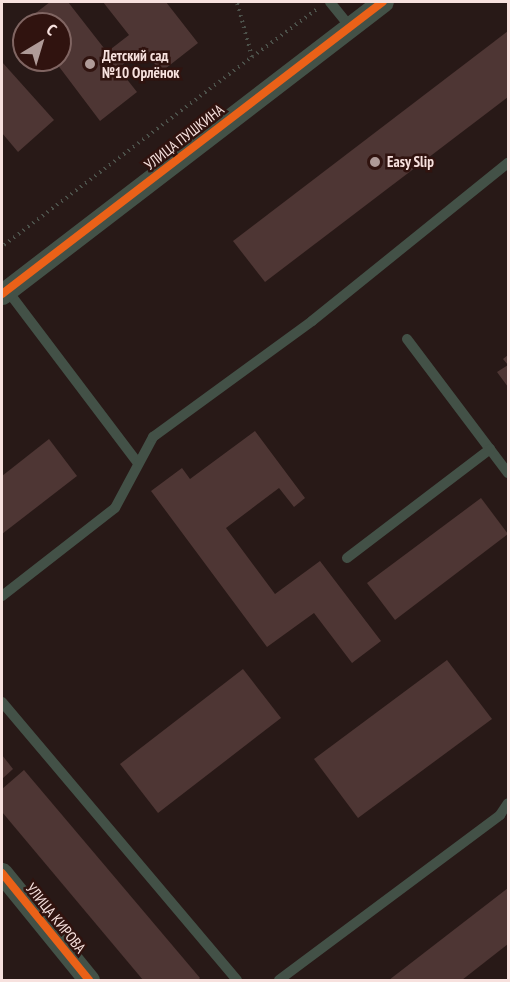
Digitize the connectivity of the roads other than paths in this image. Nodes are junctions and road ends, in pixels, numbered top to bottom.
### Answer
1 (329, 2) edge
2 (383, 2) edge
3 (350, 27) junction
4 (508, 164) edge
5 (4, 292) edge
6 (407, 339) dead end
7 (490, 449) junction
8 (137, 462) junction
9 (508, 473) edge
10 (347, 558) dead end
11 (2, 596) edge
12 (2, 702) edge
13 (508, 802) edge
14 (2, 873) edge
15 (89, 981) edge
16 (237, 981) edge
17 (279, 981) edge

1 - 3 lane
2 - 3 street, УЛИЦА ПУШКИНА
3 - 5 street, УЛИЦА ПУШКИНА
4 - 8 lane
5 - 8 lane
6 - 7 lane
7 - 9 lane
7 - 10 lane
8 - 11 lane
12 - 16 lane
13 - 17 lane
14 - 15 street, УЛИЦА КИРОВА

